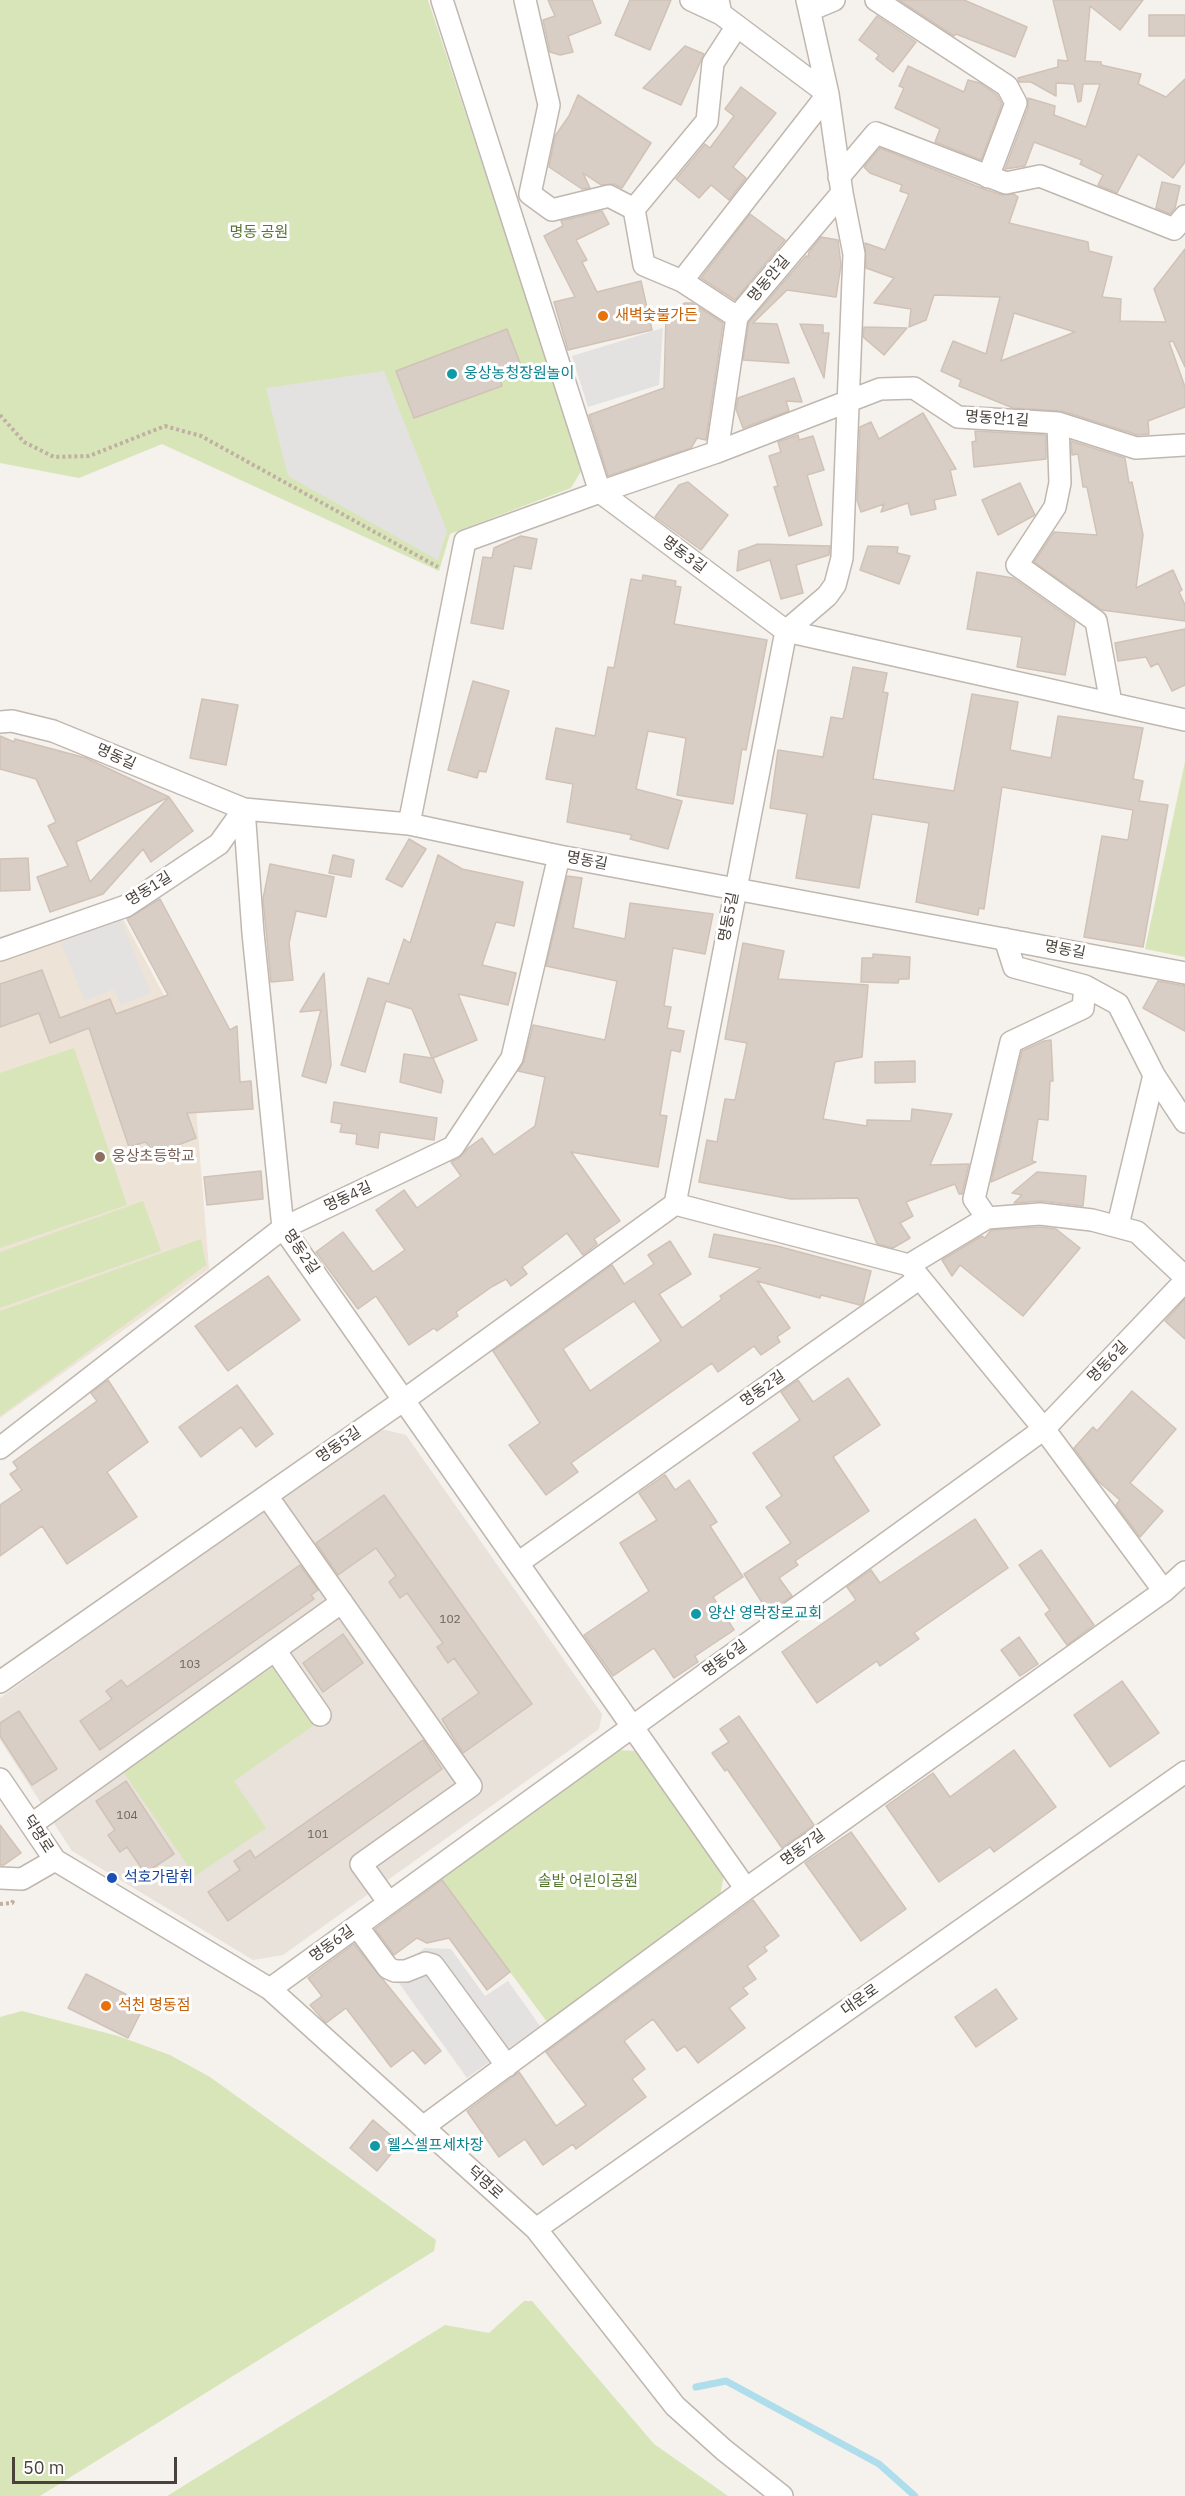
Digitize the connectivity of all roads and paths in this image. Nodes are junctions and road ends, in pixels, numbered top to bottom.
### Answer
1 (442, 0) edge
2 (525, 0) edge
3 (691, 0) edge
4 (834, 0) edge
5 (876, 0) edge
6 (809, 5) edge
7 (726, 13) edge
8 (828, 94) junction
9 (988, 177) junction
10 (841, 185) junction
11 (530, 194) junction
12 (507, 202) junction
13 (634, 209) junction
14 (1185, 216) edge
15 (682, 280) junction
16 (737, 316) junction
17 (848, 403) junction
18 (0, 415) edge
19 (1058, 423) junction
20 (1185, 445) edge
21 (717, 452) junction
22 (600, 492) junction
23 (458, 578) junction
24 (786, 631) junction
25 (1111, 704) junction
26 (1185, 720) edge
27 (0, 722) edge
28 (244, 809) junction
29 (409, 824) junction
30 (559, 856) junction
31 (735, 888) junction
32 (1005, 939) junction
33 (0, 950) edge
34 (1185, 973) edge
35 (1085, 986) junction
36 (1154, 1075) junction
37 (1185, 1122) edge
38 (675, 1204) junction
39 (987, 1218) junction
40 (1118, 1226) junction
41 (283, 1228) junction
42 (914, 1272) junction
43 (1185, 1279) edge
44 (404, 1400) junction
45 (1044, 1429) junction
46 (0, 1448) edge
47 (267, 1496) junction
48 (518, 1563) junction
49 (1185, 1572) edge
50 (1164, 1591) junction
51 (342, 1602) junction
52 (275, 1650) junction
53 (0, 1682) edge
54 (320, 1715) dead end
55 (632, 1726) junction
56 (1185, 1772) edge
57 (0, 1779) edge
58 (32, 1824) junction
59 (55, 1860) junction
60 (0, 1878) edge
61 (746, 1889) junction
62 (389, 1903) junction
63 (357, 1926) junction
64 (270, 1989) junction
65 (507, 2066) junction
66 (423, 2127) junction
67 (536, 2229) junction
68 (782, 2496) edge

1 - 12 street
2 - 11 street
3 - 7 street
4 - 6 street
5 - 9 street
6 - 8 street
7 - 8 street
7 - 13 street
8 - 10 street
8 - 15 street
9 - 10 street, 명동안길
9 - 14 street
10 - 16 street, 명동안길
10 - 17 street
11 - 12 street
11 - 13 street
12 - 22 street
13 - 15 street
15 - 16 street
16 - 21 street, 명동안길
17 - 19 street, 명동안1길
17 - 21 street, 명동안1길
17 - 24 street
18 - 23 path
19 - 20 street, 명동안1길
19 - 25 street
21 - 22 street
22 - 23 street
22 - 24 street, 명동3길
23 - 29 street
24 - 25 street, 명동3길
24 - 31 street, 명동5길
25 - 26 street, 명동3길
27 - 28 street, 명동길
28 - 29 street, 명동길
28 - 33 street, 명동1길
28 - 41 street, 명동2길
29 - 30 street, 명동길
30 - 31 street, 명동길
30 - 41 street, 명동4길
31 - 32 street, 명동길
31 - 38 street, 명동5길
32 - 34 street, 명동길
32 - 35 street
35 - 36 street
35 - 39 street
36 - 37 street
36 - 40 street
38 - 42 street
38 - 44 street, 명동5길
39 - 40 street, 명동6길
39 - 42 street, 명동6길
40 - 43 street, 명동6길
41 - 44 street, 명동2길
41 - 46 street, 명동4길
42 - 45 street
42 - 48 street, 명동2길
43 - 45 street, 명동6길
44 - 47 street, 명동5길
44 - 48 street, 명동2길
45 - 50 street
45 - 55 street, 명동6길
47 - 51 street
47 - 53 street, 명동5길
48 - 55 street, 명동2길
49 - 50 street, 명동7길
50 - 61 street, 명동7길
51 - 52 street
51 - 62 street
52 - 54 street
52 - 58 street
55 - 61 street, 명동2길
55 - 62 street, 명동6길
56 - 67 street, 대운로
57 - 58 street, 덕명로
58 - 59 street, 덕명로
59 - 60 street, 덕명로
59 - 64 street, 덕명로
61 - 65 street, 명동7길
62 - 63 street, 명동6길
63 - 64 street, 명동6길
63 - 65 street
64 - 66 street, 덕명로
65 - 66 street, 명동7길
66 - 67 street, 덕명로
67 - 68 street, 덕명로

